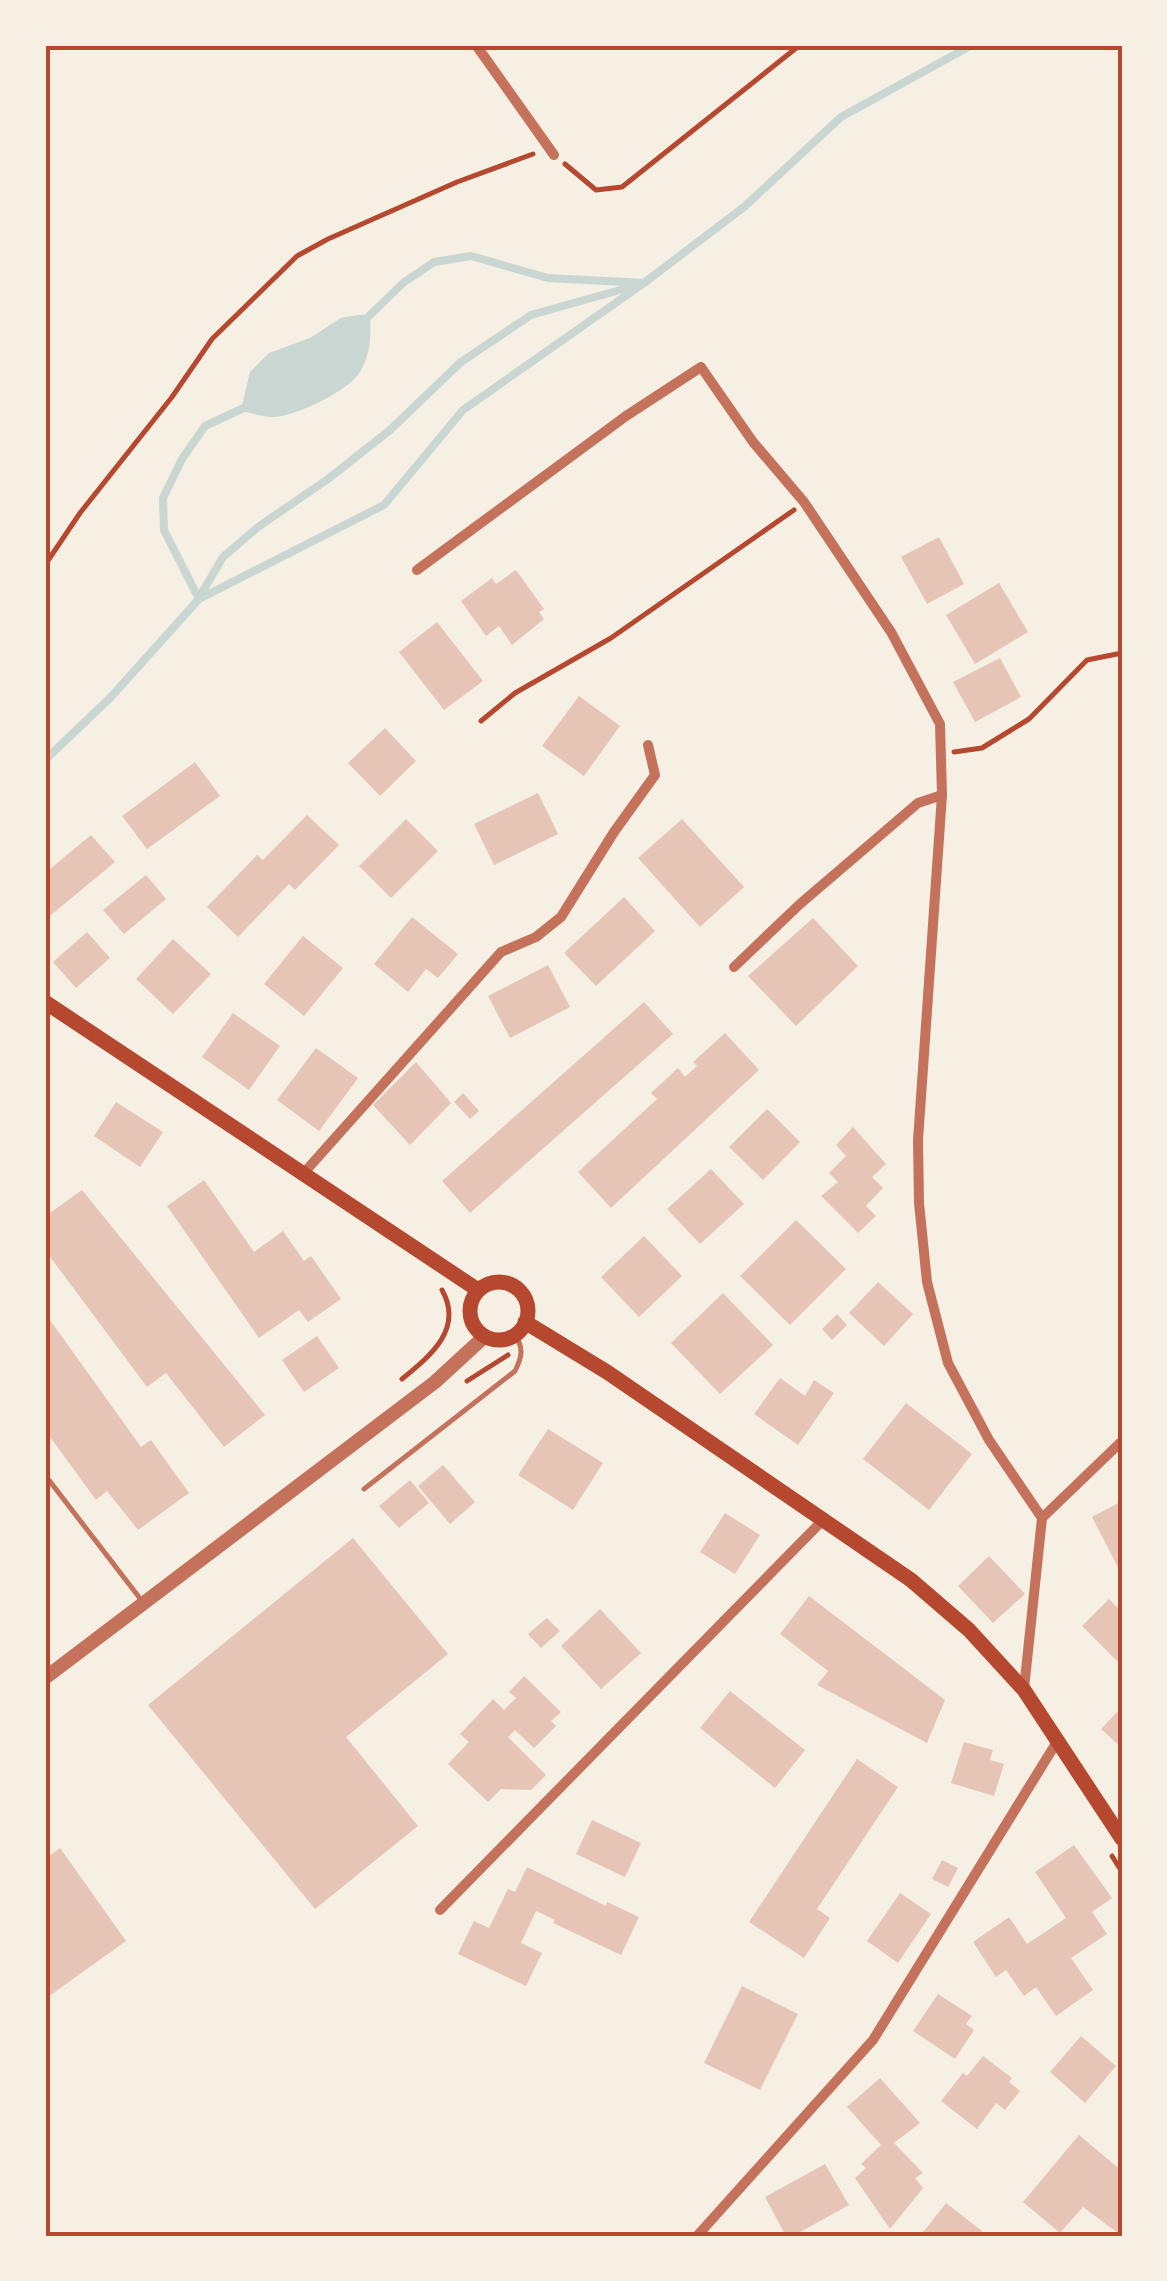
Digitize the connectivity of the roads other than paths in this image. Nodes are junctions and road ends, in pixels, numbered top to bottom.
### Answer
1 (476, 45) edge
2 (554, 155) road end
3 (417, 570) dead end
4 (648, 745) dead end
5 (942, 795) junction
6 (734, 967) dead end
7 (45, 1002) edge
8 (302, 1175) junction
9 (478, 1290) junction
10 (485, 1336) junction
11 (520, 1336) junction
12 (1122, 1441) edge
13 (45, 1475) edge
14 (364, 1489) dead end
15 (1042, 1518) junction
16 (824, 1519) junction
17 (144, 1604) junction
18 (45, 1678) edge
19 (1024, 1690) junction
20 (1059, 1739) junction
21 (1122, 1839) edge
22 (440, 1910) dead end
23 (696, 2236) edge

1 - 2 street
3 - 5 street
4 - 8 street
5 - 6 street
5 - 15 street
7 - 8 main road
8 - 9 main road
9 - 10 main road
9 - 11 main road
10 - 11 main road
10 - 17 street
11 - 14 lane
11 - 16 main road
12 - 15 street
13 - 17 lane
15 - 19 street
16 - 19 main road
16 - 22 street
17 - 18 street
19 - 20 main road
20 - 21 main road
20 - 23 street

